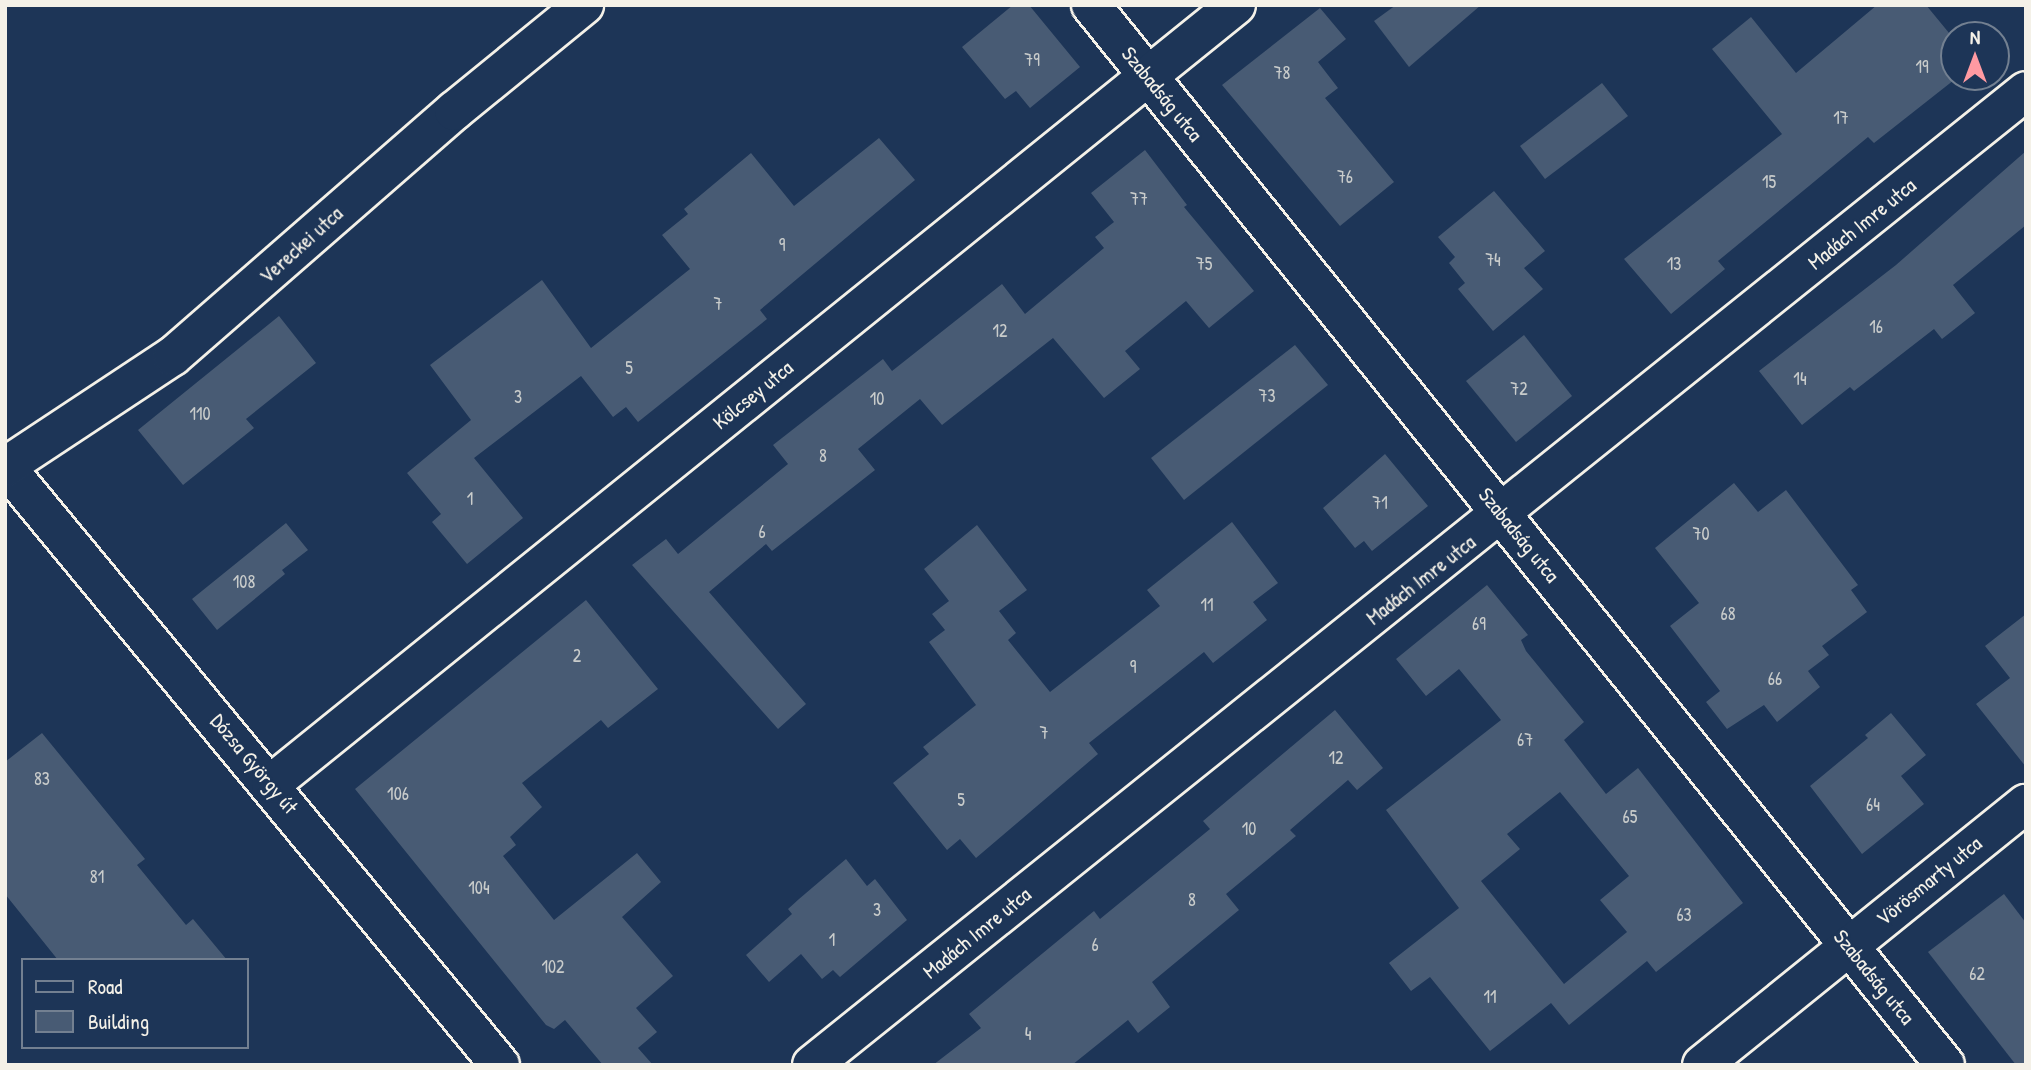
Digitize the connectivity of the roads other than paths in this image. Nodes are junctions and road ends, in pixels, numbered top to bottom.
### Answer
1 (584, 5) edge
2 (1091, 5) edge
3 (1236, 5) edge
4 (1147, 76) junction
5 (2026, 92) edge
6 (5, 467) edge
7 (1503, 515) junction
8 (271, 784) junction
9 (2026, 804) edge
10 (1849, 946) junction
11 (500, 1065) edge
12 (812, 1065) edge
13 (1702, 1065) edge
14 (1945, 1065) edge

1 - 6 street, Vereckei utca
2 - 4 street, Szabadság utca
3 - 4 street, Kölcsey utca
4 - 7 street, Szabadság utca
4 - 8 street, Kölcsey utca
5 - 7 street, Madách Imre utca
6 - 8 street, Dózsa György út
7 - 10 street, Szabadság utca
7 - 12 street, Madách Imre utca
8 - 11 street, Dózsa György út
9 - 10 street, Vörösmarty utca
10 - 13 street, Vörösmarty utca
10 - 14 street, Szabadság utca

